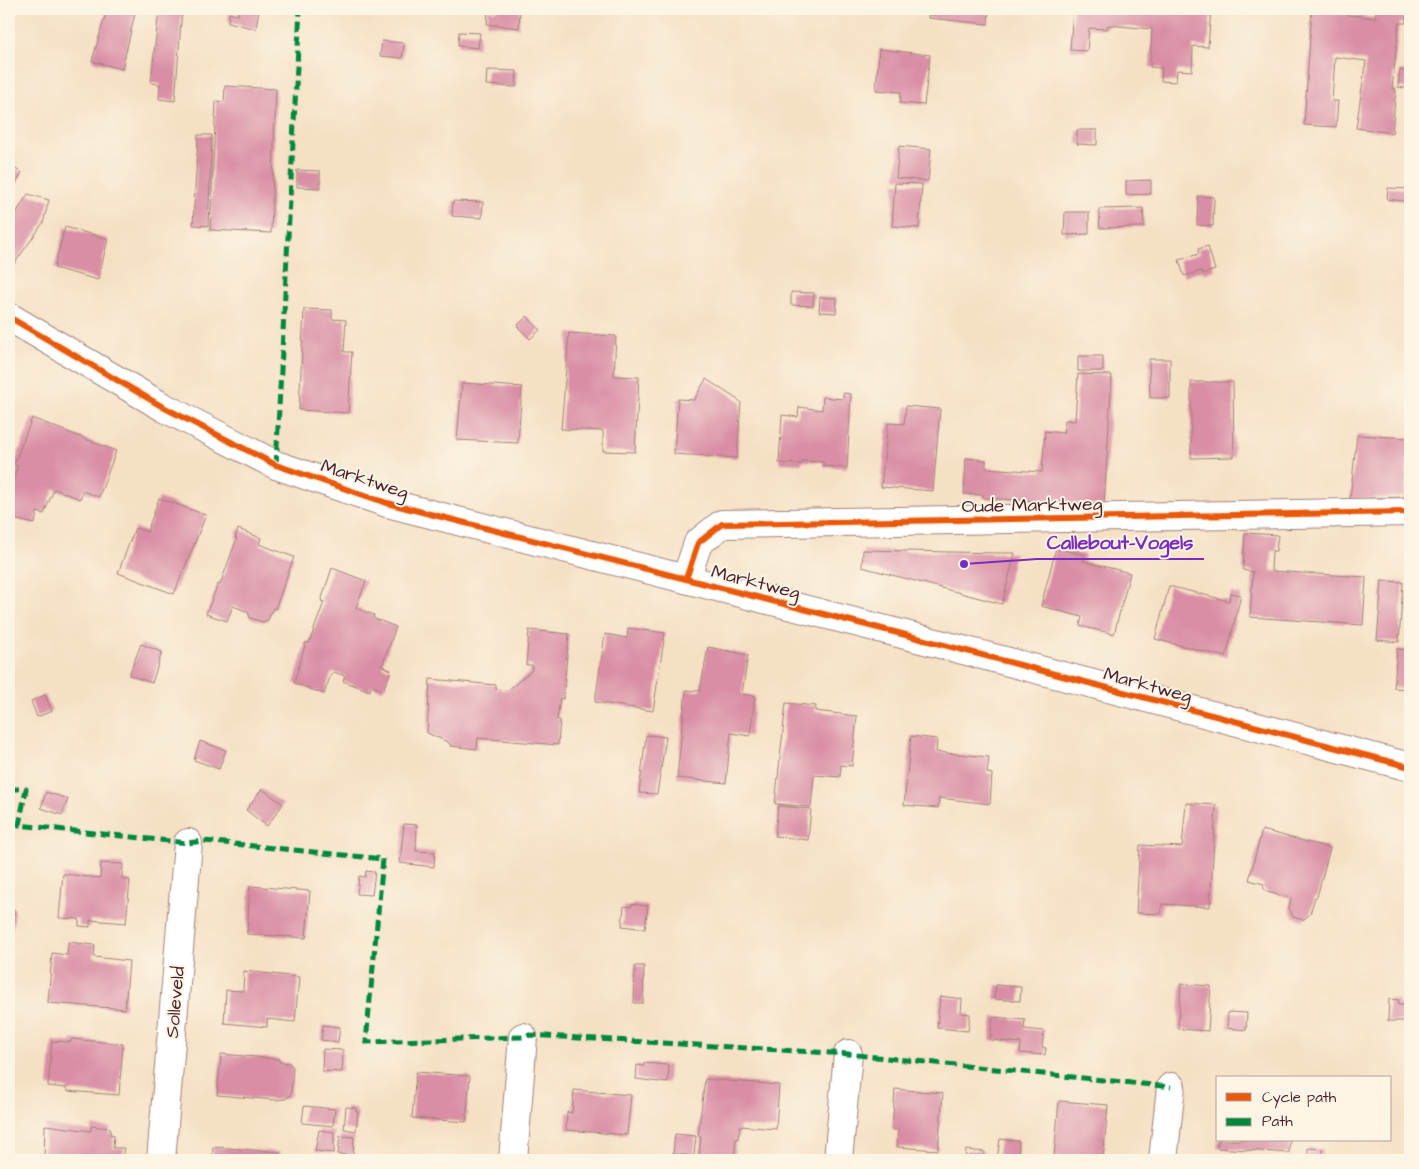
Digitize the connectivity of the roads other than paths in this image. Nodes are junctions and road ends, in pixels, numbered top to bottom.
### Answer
1 (9, 317) edge
2 (1410, 512) edge
3 (686, 579) junction
4 (1410, 767) edge
5 (188, 843) dead end
6 (523, 1038) dead end
7 (848, 1054) dead end
8 (1171, 1087) dead end
9 (160, 1160) edge
10 (514, 1160) edge
11 (838, 1160) edge
12 (1163, 1160) edge

1 - 3 street, Marktweg
2 - 3 street, Oude Marktweg
3 - 4 street, Marktweg
5 - 9 street, Solleveld
6 - 10 street
7 - 11 street
8 - 12 street

